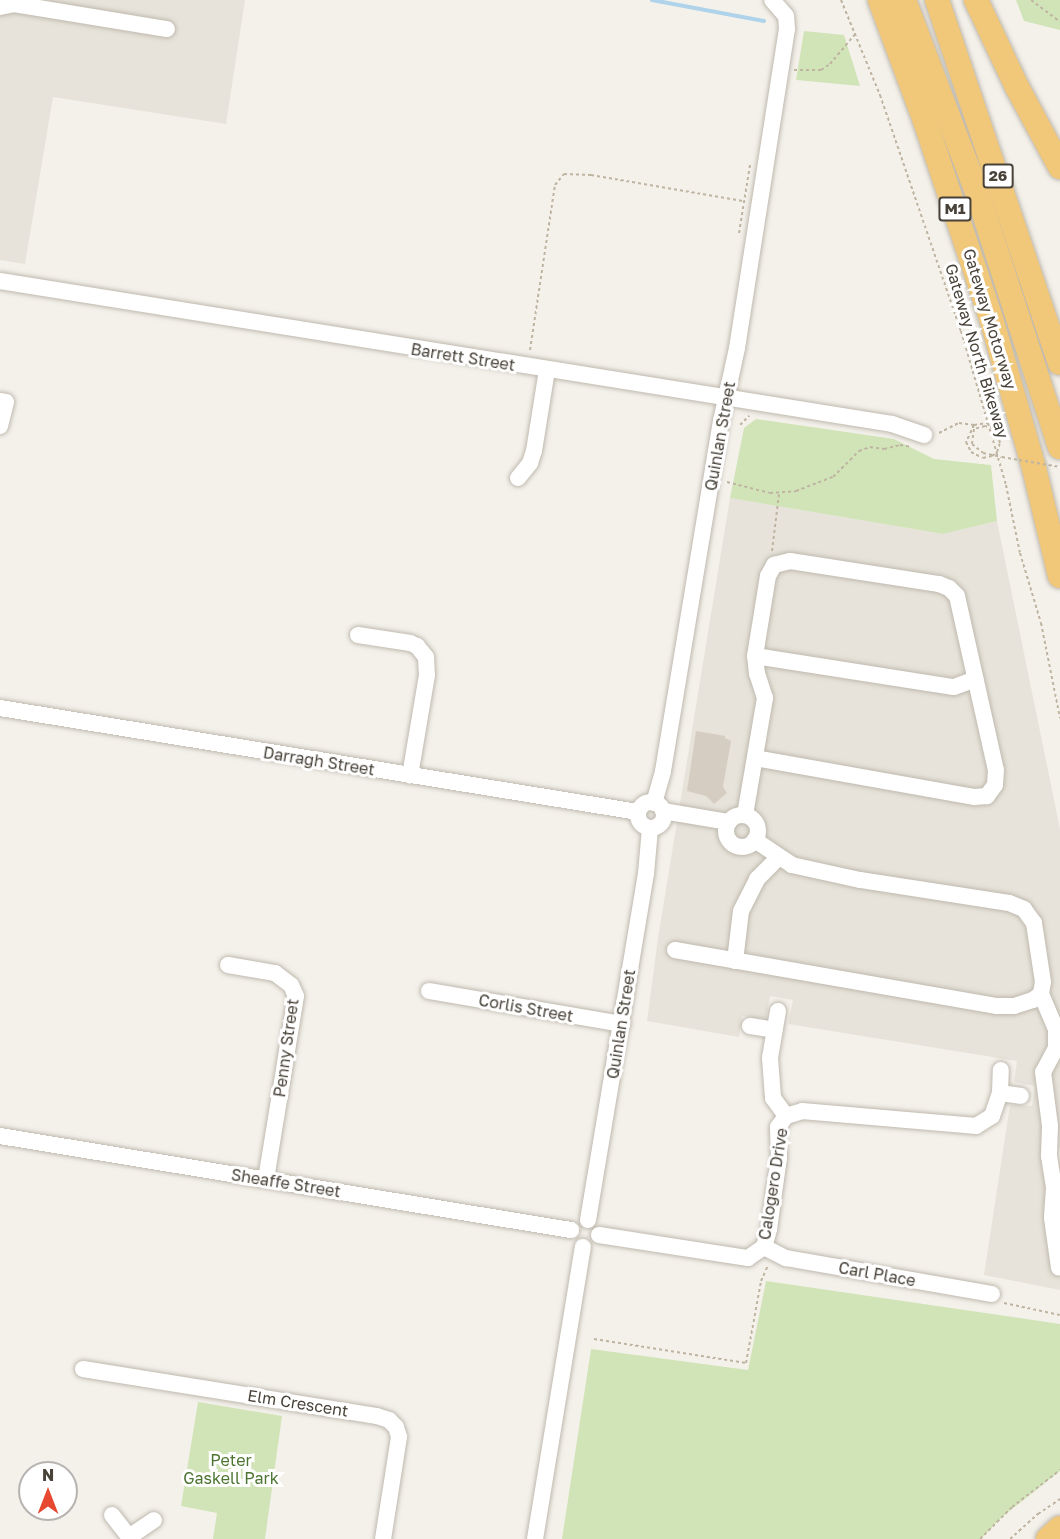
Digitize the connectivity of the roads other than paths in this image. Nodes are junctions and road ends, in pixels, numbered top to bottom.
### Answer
1 (772, 0) edge
2 (880, 0) edge
3 (904, 0) edge
4 (937, 0) edge
5 (976, 0) edge
6 (0, 7) edge
7 (167, 29) dead end
8 (1060, 167) edge
9 (0, 281) edge
10 (1060, 363) edge
11 (547, 370) junction
12 (726, 399) junction
13 (0, 401) edge
14 (0, 426) edge
15 (924, 435) road end
16 (1060, 447) edge
17 (518, 478) dead end
18 (1060, 576) edge
19 (358, 635) dead end
20 (755, 656) junction
21 (976, 679) junction
22 (0, 708) edge
23 (756, 758) junction
24 (410, 776) junction
25 (657, 816) junction
26 (745, 816) junction
27 (728, 829) junction
28 (755, 840) junction
29 (779, 857) junction
30 (675, 950) dead end
31 (735, 961) junction
32 (228, 965) dead end
33 (429, 991) dead end
34 (1041, 994) junction
35 (778, 1011) dead end
36 (622, 1024) junction
37 (750, 1026) dead end
38 (775, 1030) junction
39 (1001, 1070) dead end
40 (1000, 1093) junction
41 (1021, 1096) dead end
42 (786, 1116) junction
43 (0, 1136) edge
44 (266, 1180) junction
45 (588, 1220) junction
46 (571, 1230) junction
47 (599, 1235) junction
48 (583, 1247) junction
49 (769, 1249) junction
50 (1059, 1268) edge
51 (992, 1294) road end
52 (83, 1369) dead end
53 (112, 1515) dead end
54 (154, 1520) dead end
55 (1060, 1528) edge
56 (129, 1538) edge
57 (383, 1539) edge
58 (535, 1539) edge
59 (1048, 1539) edge

1 - 12 street, Quinlan Street
2 - 18 highway, Gateway Motorway / M1
3 - 16 highway, Gateway Motorway / M1
4 - 10 highway, 26
5 - 8 highway
6 - 7 street
9 - 11 street, Barrett Street
11 - 12 street, Barrett Street
11 - 17 street
12 - 15 street, Barrett Street
12 - 25 street, Quinlan Street
13 - 14 street
19 - 24 street
20 - 21 street
20 - 21 street
20 - 23 street
21 - 23 street
22 - 24 street, Darragh Street
23 - 26 street
24 - 25 street, Darragh Street
25 - 27 street
25 - 36 street, Quinlan Street
26 - 27 street
26 - 28 street
27 - 28 street
28 - 29 street
29 - 31 street
29 - 34 street
30 - 31 street
31 - 34 street
32 - 44 street, Penny Street
33 - 36 street, Corlis Street
34 - 50 street
35 - 38 street
36 - 45 street, Quinlan Street
37 - 38 street
38 - 42 street
39 - 40 street, Calogero Drive
40 - 41 street
40 - 42 street, Calogero Drive
42 - 49 street, Calogero Drive
43 - 44 street, Sheaffe Street
44 - 46 street, Sheaffe Street
45 - 46 street
45 - 47 street
46 - 48 street
47 - 48 street
47 - 49 street, Calogero Drive
48 - 58 street
49 - 51 street, Carl Place
52 - 57 street, Elm Crescent
53 - 56 street
54 - 56 street
55 - 59 highway

